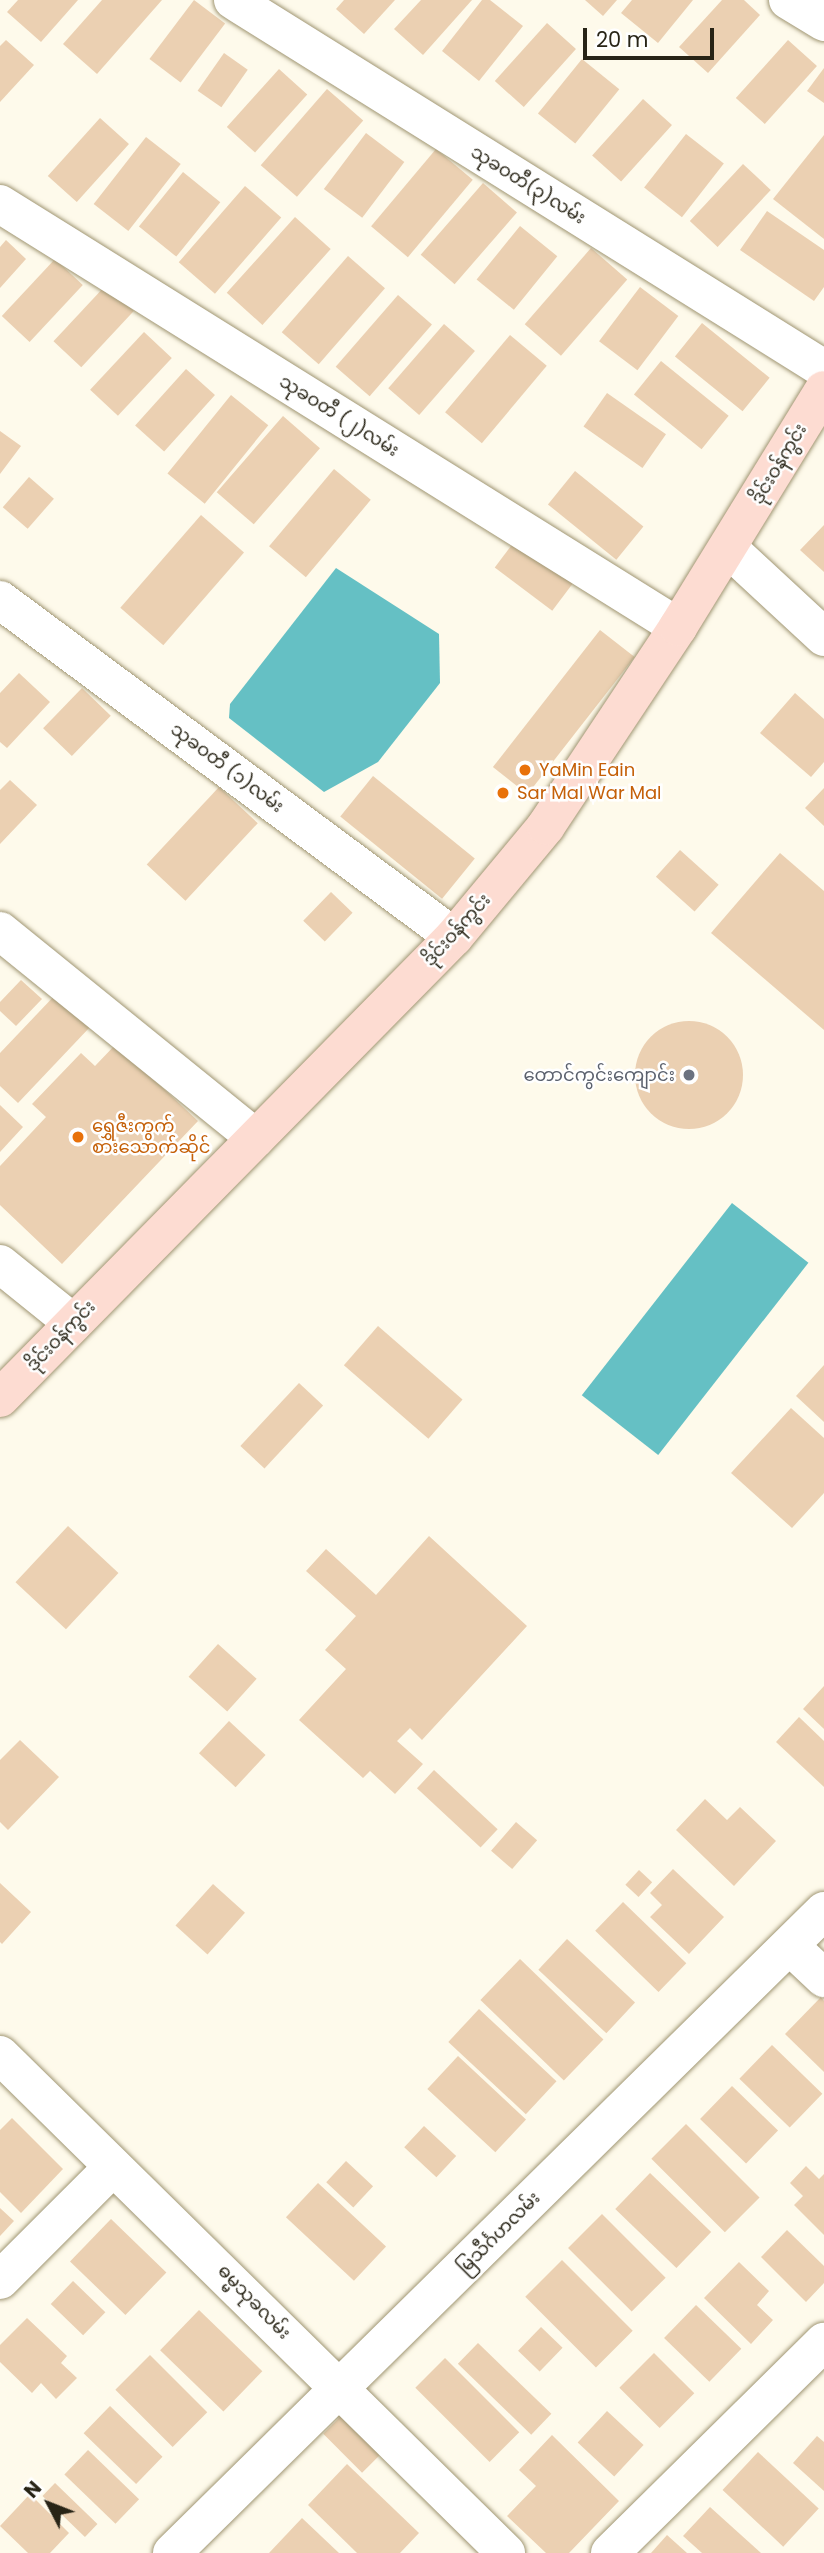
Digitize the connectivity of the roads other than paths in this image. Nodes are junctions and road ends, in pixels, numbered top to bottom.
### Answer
1 (233, 0) edge
2 (788, 0) edge
3 (824, 22) edge
4 (0, 204) edge
5 (824, 369) edge
6 (824, 390) edge
7 (728, 548) junction
8 (0, 600) edge
9 (678, 627) junction
10 (824, 637) edge
11 (0, 930) edge
12 (453, 937) junction
13 (256, 1138) junction
14 (0, 1264) edge
15 (73, 1323) junction
16 (0, 1398) edge
17 (824, 1912) edge
18 (790, 1946) junction
19 (824, 1978) edge
20 (0, 2055) edge
21 (113, 2167) junction
22 (0, 2280) edge
23 (824, 2342) edge
24 (340, 2390) junction
25 (172, 2553) edge
26 (506, 2553) edge
27 (610, 2553) edge

1 - 5 street, သုခဝတီ(၃)လမ်း
2 - 3 street
4 - 9 street, သုခဝတီ (၂)လမ်း
6 - 7 street, ဒိုင်းဝန်ကွင်း
7 - 9 street, ဒိုင်းဝန်ကွင်း
7 - 10 street
8 - 12 street, သုခဝတီ (၁)လမ်း
9 - 12 street, ဒိုင်းဝန်ကွင်း
11 - 13 street
12 - 13 street, ဒိုင်းဝန်ကွင်း
13 - 15 street, ဒိုင်းဝန်ကွင်း
14 - 15 street
15 - 16 street, ဒိုင်းဝန်ကွင်း
17 - 18 street, မြသီင်္ဂဟလမ်း
18 - 19 street
18 - 24 street, မြသီင်္ဂဟလမ်း
20 - 21 street, ဓမ္မသုခလမ်း
21 - 22 street
21 - 24 street, ဓမ္မသုခလမ်း
23 - 27 street
24 - 25 street, မြသီင်္ဂဟလမ်း
24 - 26 street, ဓမ္မသုခလမ်း

